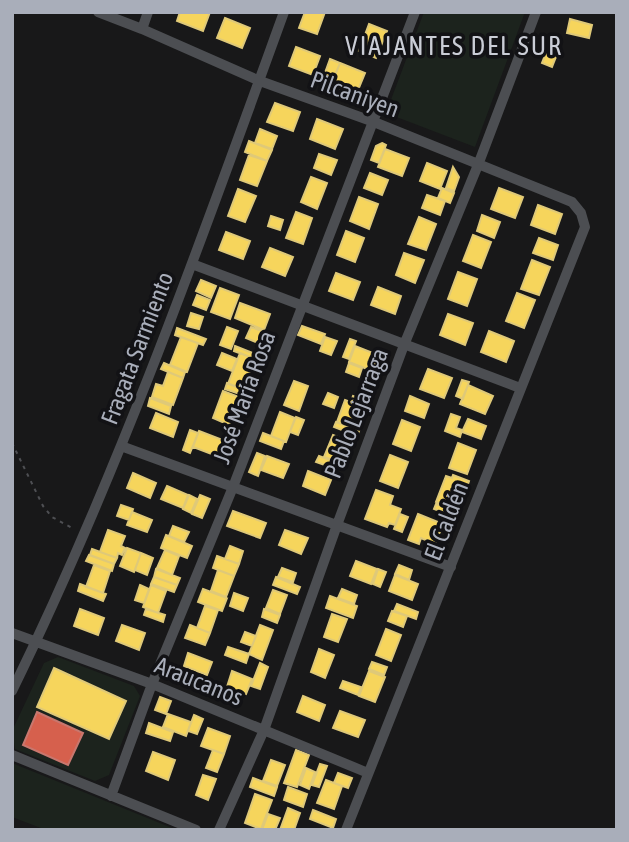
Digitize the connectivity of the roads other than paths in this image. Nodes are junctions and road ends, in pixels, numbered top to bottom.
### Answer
1 (98, 12) edge
2 (148, 12) edge
3 (284, 12) edge
4 (415, 12) edge
5 (536, 12) edge
6 (142, 29) junction
7 (260, 81) junction
8 (374, 122) junction
9 (478, 165) junction
10 (584, 227) joint
11 (192, 264) junction
12 (300, 307) junction
13 (404, 345) junction
14 (520, 388) junction
15 (121, 446) junction
16 (233, 487) junction
17 (337, 525) junction
18 (451, 567) junction
19 (12, 634) edge
20 (36, 643) junction
21 (152, 684) junction
22 (12, 691) edge
23 (264, 730) junction
24 (12, 755) edge
25 (368, 773) junction
26 (111, 796) junction
27 (195, 830) edge
28 (219, 830) edge
29 (346, 830) edge

1 - 6 street, Pilcaniyen
2 - 6 street
3 - 7 street, Fragata Sarmiento
4 - 8 street, José María Rosa
5 - 9 street, Pablo Lejarraga
6 - 7 street, Pilcaniyen
7 - 8 street, Pilcaniyen
7 - 11 street, Fragata Sarmiento
8 - 9 street, Pilcaniyen
8 - 12 street, José María Rosa
9 - 10 street, Pilcaniyen
9 - 13 street, Pablo Lejarraga
10 - 14 street, El Caldén
11 - 12 street
11 - 15 street, Fragata Sarmiento
12 - 13 street
12 - 16 street, José María Rosa
13 - 14 street
13 - 17 street, Pablo Lejarraga
14 - 18 street, El Caldén
15 - 16 street
15 - 20 street, Fragata Sarmiento
16 - 17 street
16 - 21 street, José María Rosa
17 - 18 street
17 - 23 street, Pablo Lejarraga
18 - 25 street, El Caldén
19 - 20 street, Araucanos
20 - 21 street, Araucanos
20 - 22 street, Fragata Sarmiento
21 - 23 street, Araucanos
21 - 26 street, José María Rosa
23 - 25 street, Araucanos
23 - 28 street, Pablo Lejarraga
24 - 26 street
25 - 29 street, El Caldén
26 - 27 street

